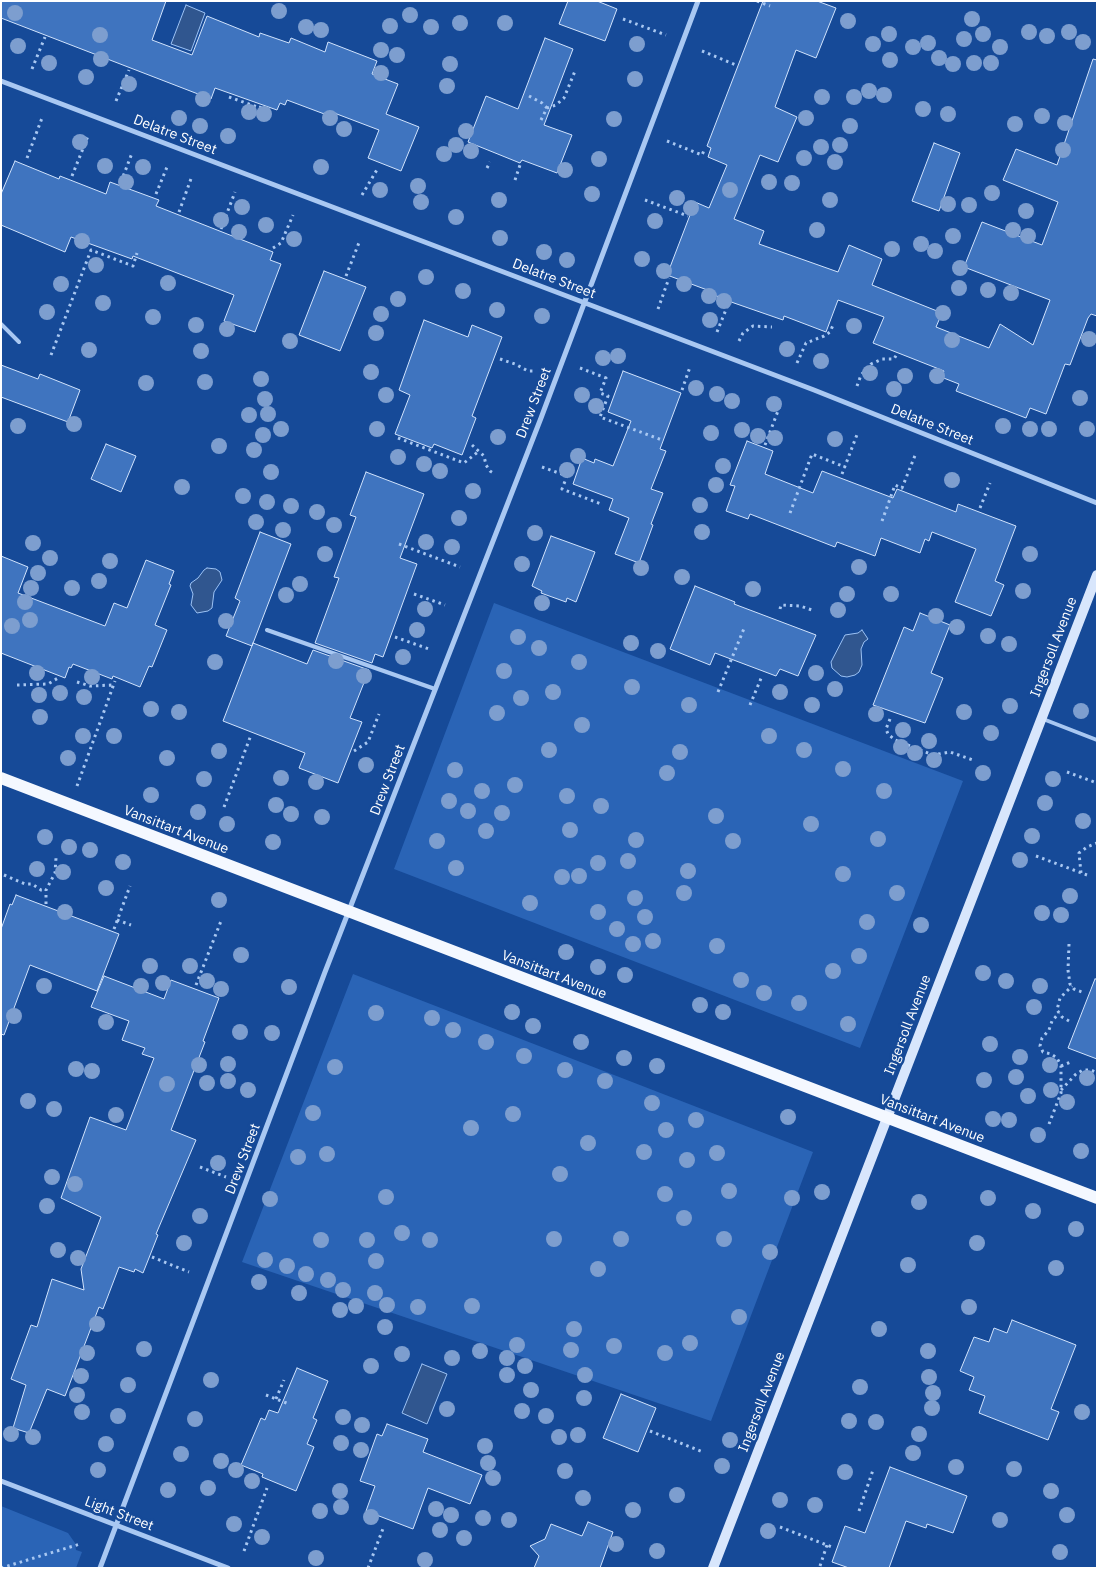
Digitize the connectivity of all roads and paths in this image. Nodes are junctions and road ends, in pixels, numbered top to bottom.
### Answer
1 (698, 1) edge
2 (757, 1) edge
3 (770, 6) dead end
4 (623, 19) dead end
5 (666, 35) dead end
6 (45, 37) dead end
7 (702, 51) dead end
8 (736, 65) dead end
9 (32, 69) dead end
10 (128, 70) dead end
11 (575, 71) dead end
12 (1, 81) edge
13 (229, 96) dead end
14 (529, 96) dead end
15 (116, 101) dead end
16 (261, 106) dead end
17 (546, 108) junction
18 (42, 118) dead end
19 (541, 120) dead end
20 (88, 136) dead end
21 (668, 141) dead end
22 (705, 148) dead end
23 (132, 153) dead end
24 (27, 158) dead end
25 (490, 162) dead end
26 (520, 164) dead end
27 (167, 167) dead end
28 (378, 168) dead end
29 (487, 168) dead end
30 (72, 176) dead end
31 (192, 176) dead end
32 (515, 180) dead end
33 (121, 182) dead end
34 (235, 192) dead end
35 (156, 194) dead end
36 (362, 195) dead end
37 (645, 200) dead end
38 (179, 212) dead end
39 (293, 215) dead end
40 (688, 216) dead end
41 (222, 228) dead end
42 (360, 240) dead end
43 (273, 248) dead end
44 (137, 253) dead end
45 (346, 276) dead end
46 (670, 278) dead end
47 (729, 302) dead end
48 (585, 303) junction
49 (658, 309) dead end
50 (834, 323) dead end
51 (1, 324) edge
52 (772, 327) dead end
53 (717, 332) dead end
54 (739, 341) dead end
55 (19, 342) dead end
56 (897, 354) dead end
57 (51, 355) dead end
58 (500, 359) dead end
59 (797, 363) dead end
60 (690, 366) dead end
61 (580, 368) dead end
62 (536, 371) dead end
63 (856, 386) dead end
64 (682, 390) dead end
65 (781, 403) dead end
66 (858, 432) dead end
67 (398, 438) dead end
68 (662, 440) dead end
69 (472, 445) dead end
70 (765, 445) dead end
71 (479, 451) junction
72 (916, 452) dead end
73 (542, 467) dead end
74 (845, 467) junction
75 (495, 474) dead end
76 (842, 474) dead end
77 (990, 483) dead end
78 (1097, 503) edge
79 (601, 504) dead end
80 (980, 508) dead end
81 (790, 513) dead end
82 (882, 521) dead end
83 (399, 544) dead end
84 (460, 567) dead end
85 (1097, 575) edge
86 (414, 594) dead end
87 (445, 605) dead end
88 (780, 609) dead end
89 (812, 610) dead end
90 (744, 626) dead end
91 (267, 630) dead end
92 (395, 637) dead end
93 (429, 649) dead end
94 (762, 676) dead end
95 (58, 678) dead end
96 (77, 682) dead end
97 (17, 685) dead end
98 (435, 690) junction
99 (718, 692) dead end
100 (750, 704) dead end
101 (379, 714) dead end
102 (890, 719) dead end
103 (1041, 719) junction
104 (251, 735) dead end
105 (1097, 740) edge
106 (354, 751) dead end
107 (973, 760) dead end
108 (1067, 772) dead end
109 (1, 778) edge
110 (1097, 783) edge
111 (70, 805) junction
112 (224, 807) dead end
113 (1097, 843) edge
114 (1036, 856) dead end
115 (56, 858) dead end
116 (1081, 873) junction
117 (4, 875) dead end
118 (1086, 875) dead end
119 (130, 886) dead end
120 (46, 890) junction
121 (46, 904) dead end
122 (349, 912) junction
123 (117, 920) junction
124 (221, 922) dead end
125 (131, 925) dead end
126 (114, 929) dead end
127 (1069, 944) dead end
128 (196, 985) dead end
129 (1072, 986) junction
130 (1082, 992) dead end
131 (1059, 1013) junction
132 (1069, 1021) dead end
133 (1073, 1061) dead end
134 (1061, 1066) junction
135 (1097, 1073) edge
136 (1061, 1090) junction
137 (887, 1118) junction
138 (1048, 1124) dead end
139 (200, 1167) dead end
140 (226, 1177) dead end
141 (1097, 1198) edge
142 (152, 1257) dead end
143 (189, 1272) dead end
144 (284, 1380) dead end
145 (266, 1395) dead end
146 (276, 1399) junction
147 (288, 1404) dead end
148 (650, 1431) dead end
149 (703, 1452) dead end
150 (873, 1470) dead end
151 (1, 1481) edge
152 (267, 1488) dead end
153 (859, 1511) dead end
154 (116, 1525) junction
155 (384, 1526) dead end
156 (780, 1527) dead end
157 (80, 1544) dead end
158 (827, 1545) junction
159 (832, 1547) dead end
160 (244, 1551) dead end
161 (820, 1566) dead end
162 (1, 1568) edge
163 (100, 1568) edge
164 (228, 1568) edge
165 (368, 1568) edge
166 (713, 1568) edge

1 - 48 street, Drew Street
2 - 3 path
4 - 5 path
6 - 9 path
7 - 8 path
10 - 15 path
11 - 17 path
12 - 48 street, Delatre Street
13 - 16 path
14 - 17 path
17 - 19 path
18 - 24 path
20 - 30 path
21 - 22 path
23 - 33 path
25 - 29 path
26 - 32 path
27 - 35 path
28 - 36 path
31 - 38 path
34 - 41 path
37 - 40 path
39 - 43 path
42 - 45 path
44 - 57 path
46 - 49 path
47 - 53 path
48 - 78 street, Delatre Street
48 - 98 street, Drew Street
50 - 59 path
51 - 55 lane
52 - 54 path
56 - 63 path
58 - 62 path
60 - 64 path
61 - 68 path
65 - 70 path
66 - 74 path
67 - 71 path
69 - 71 path
71 - 75 path
72 - 82 path
73 - 79 path
74 - 76 path
74 - 81 path
77 - 80 path
83 - 84 path
85 - 103 street, Ingersoll Avenue
86 - 87 path
88 - 89 path
90 - 99 path
91 - 98 lane
92 - 93 path
94 - 100 path
95 - 97 path
96 - 111 path
98 - 122 street, Drew Street
101 - 106 path
102 - 107 path
103 - 105 lane
103 - 137 street, Ingersoll Avenue
104 - 112 path
108 - 110 path
109 - 111 main road, Vansittart Avenue
111 - 122 main road, Vansittart Avenue
113 - 116 path
114 - 116 path
115 - 120 path
116 - 118 path
117 - 120 path
119 - 123 path
120 - 121 path
122 - 137 main road, Vansittart Avenue
122 - 154 street, Drew Street
123 - 125 path
123 - 126 path
124 - 128 path
127 - 129 path
129 - 130 path
129 - 131 path
131 - 132 path
131 - 134 path
133 - 134 path
134 - 136 path
135 - 136 path
136 - 138 path
137 - 141 main road, Vansittart Avenue
137 - 166 street, Ingersoll Avenue
139 - 140 path
142 - 143 path
144 - 146 path
145 - 146 path
146 - 147 path
148 - 149 path
150 - 153 path
151 - 154 street, Light Street
152 - 160 path
154 - 163 street, Drew Street
154 - 164 street, Light Street
155 - 165 path
156 - 158 path
157 - 162 path
158 - 159 path
158 - 161 path

